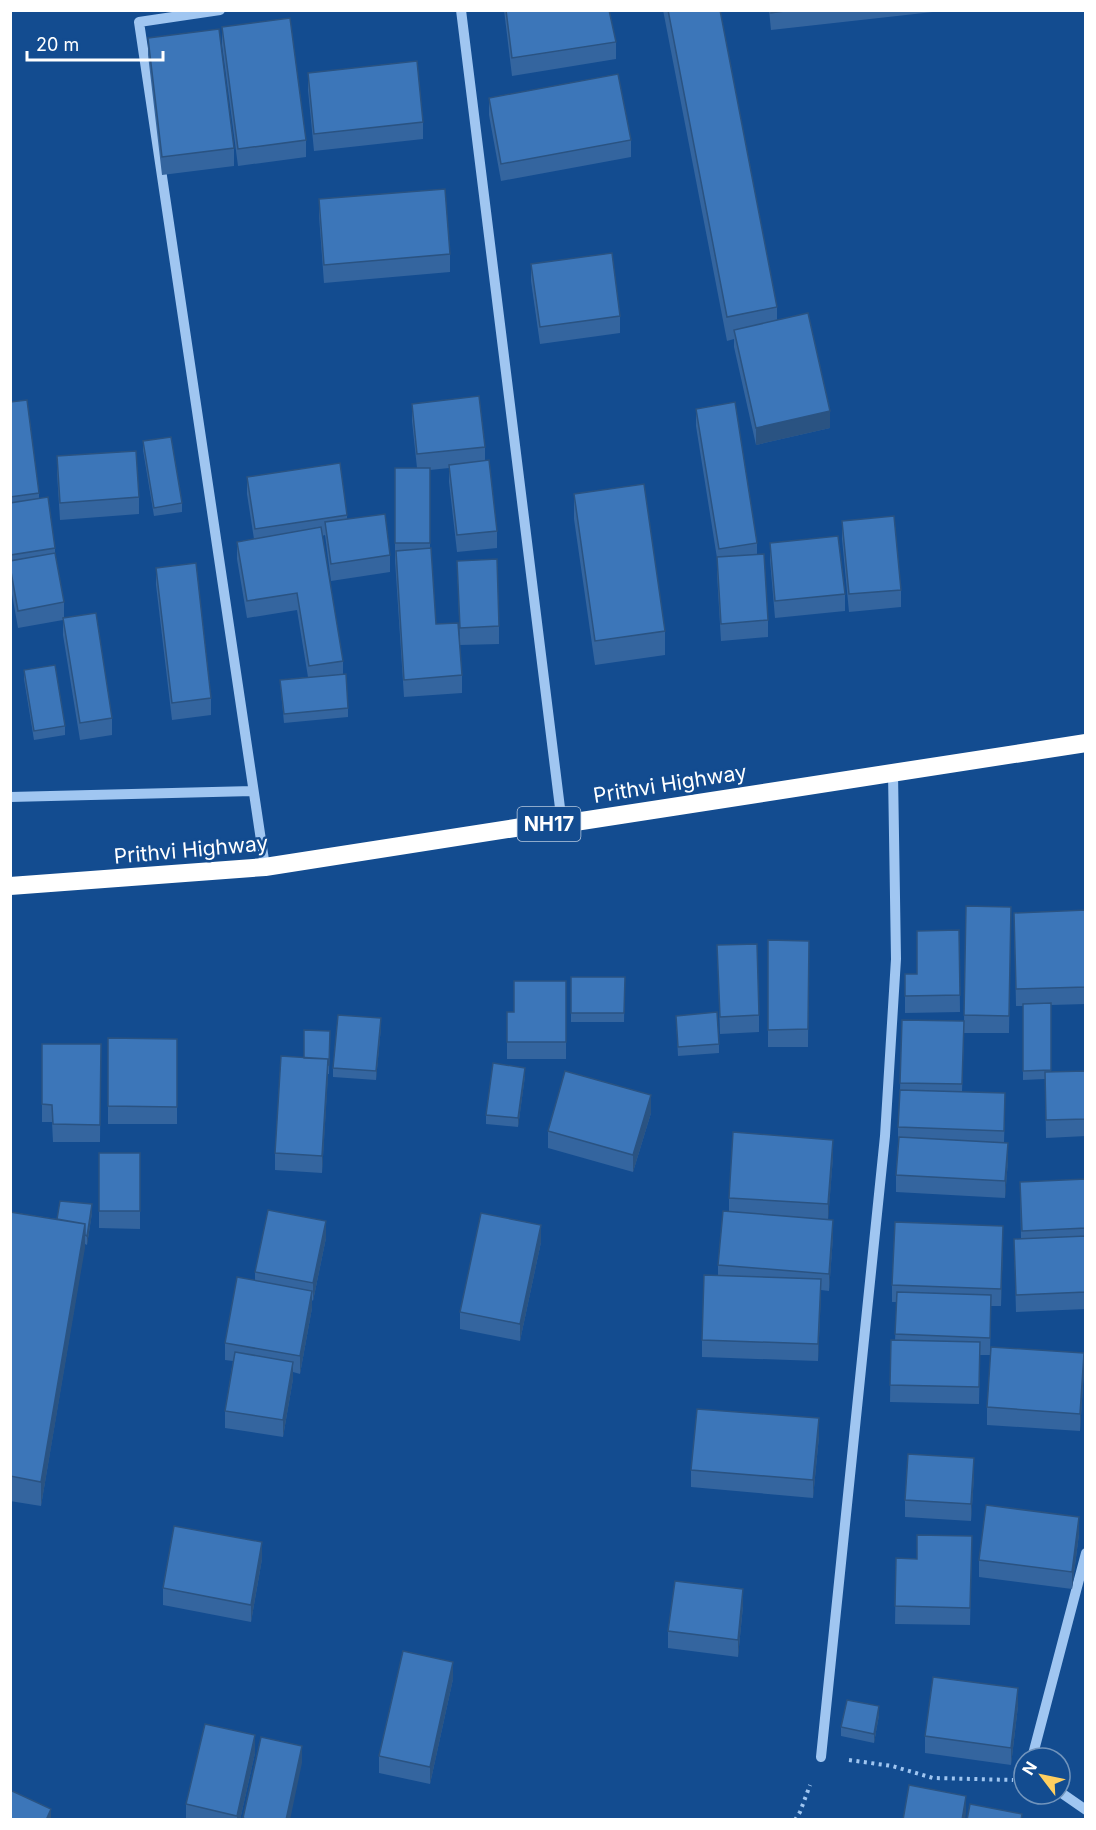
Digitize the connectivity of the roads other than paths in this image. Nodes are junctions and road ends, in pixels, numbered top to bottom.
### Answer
1 (136, 10) edge
2 (220, 10) edge
3 (461, 10) edge
4 (139, 22) junction
5 (1086, 743) edge
6 (893, 773) junction
7 (253, 791) junction
8 (10, 797) edge
9 (562, 824) junction
10 (265, 867) junction
11 (10, 886) edge
12 (1086, 1553) edge
13 (1035, 1746) edge
14 (821, 1757) road end
15 (1072, 1800) edge
16 (1086, 1810) edge

1 - 4 street
2 - 4 street
3 - 9 street
4 - 7 street
5 - 6 highway, Prithvi Highway / NH17
6 - 9 highway, Prithvi Highway / NH17
6 - 14 street
7 - 8 street
7 - 10 street
9 - 10 highway, Prithvi Highway / NH17
10 - 11 highway, Prithvi Highway / NH17
12 - 13 street
15 - 16 street

